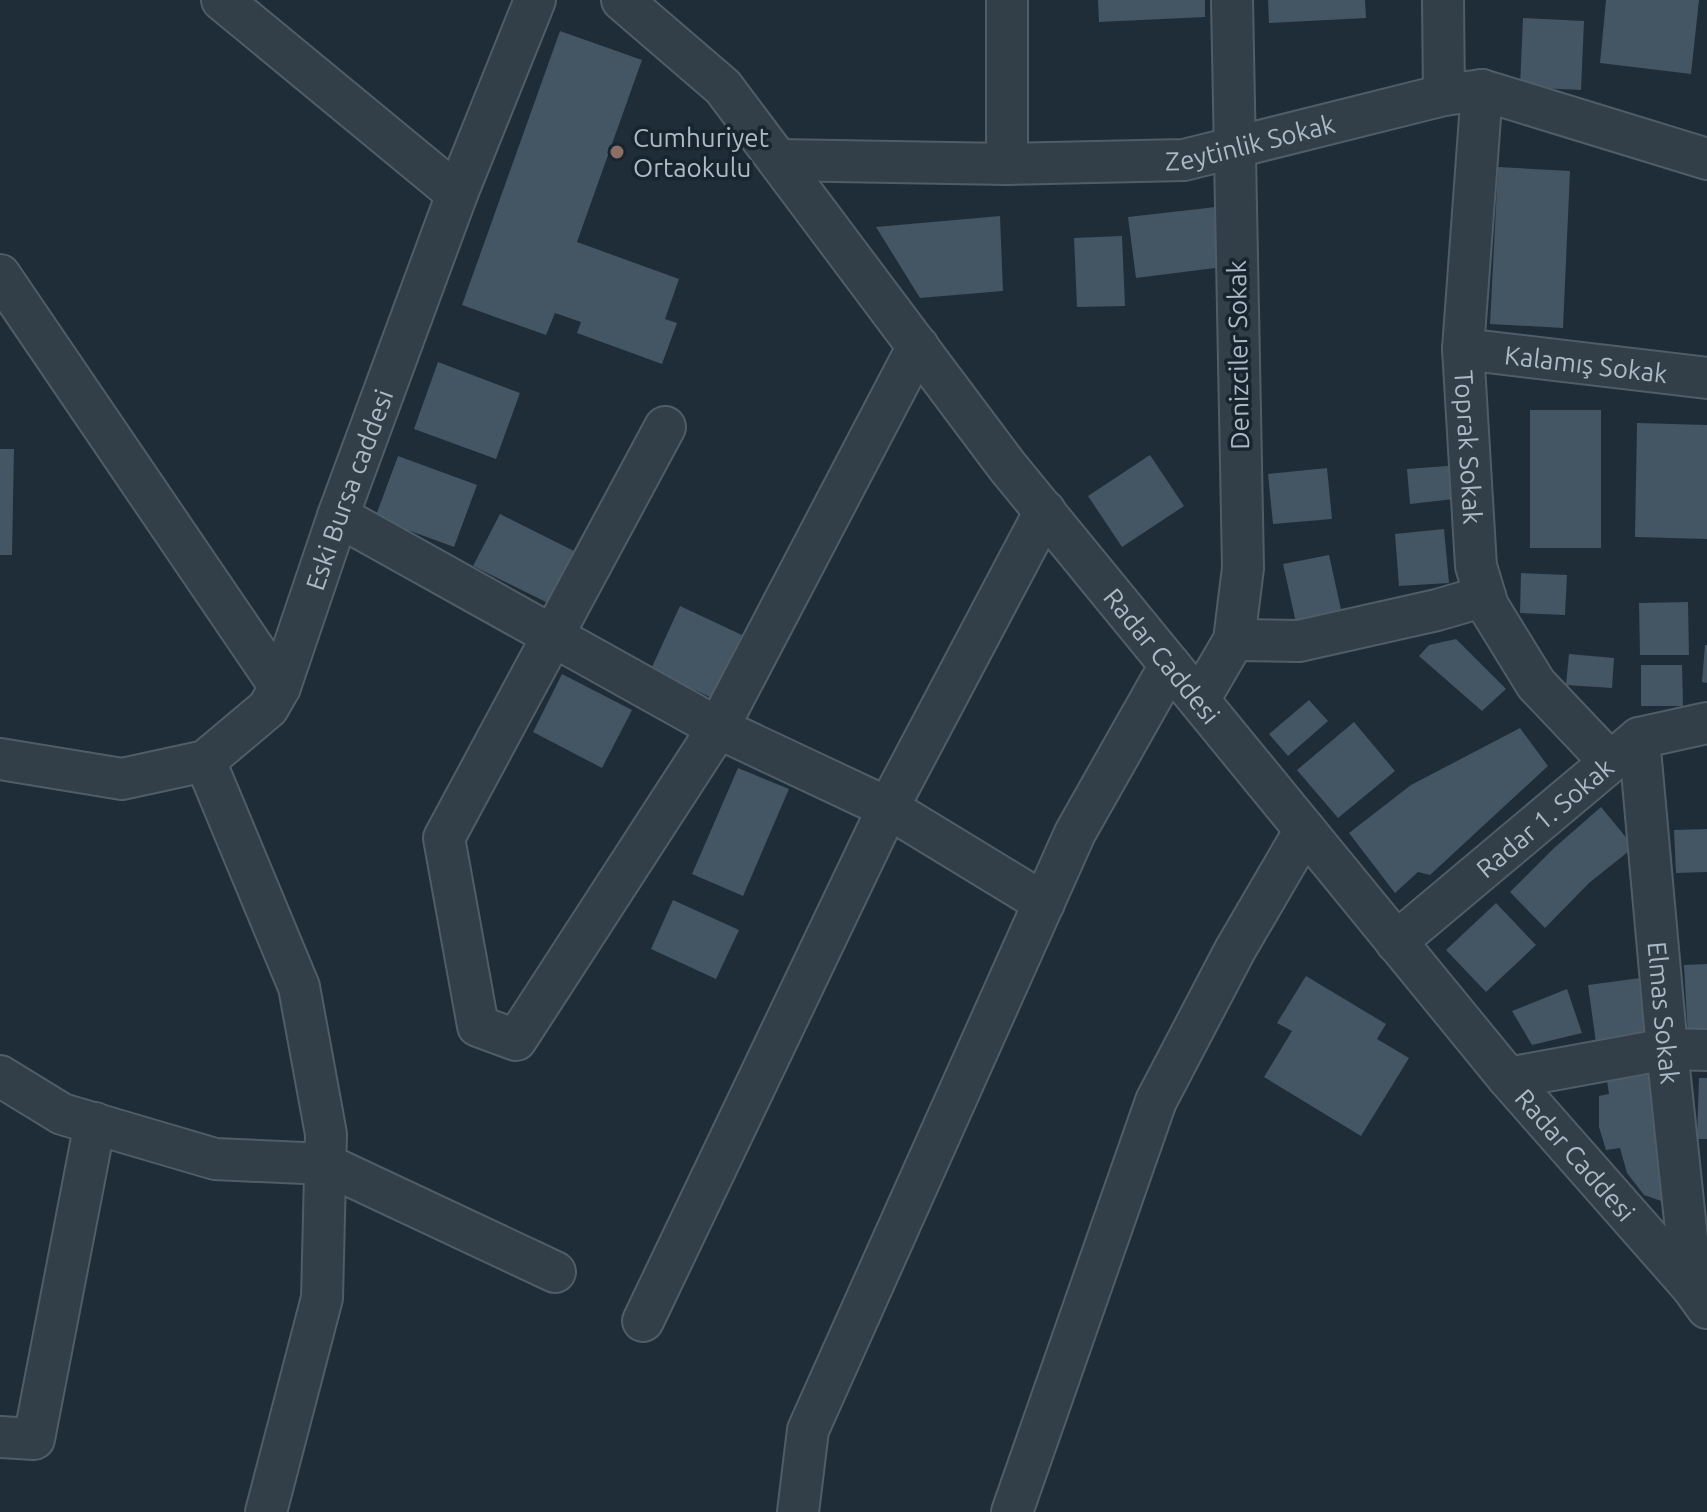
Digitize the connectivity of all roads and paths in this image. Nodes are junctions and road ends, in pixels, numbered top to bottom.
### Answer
1 (222, 0) edge
2 (535, 0) edge
3 (622, 0) edge
4 (1007, 0) edge
5 (1232, 0) edge
6 (1443, 0) edge
7 (1463, 93) junction
8 (1233, 150) junction
9 (1707, 159) edge
10 (778, 160) junction
11 (1007, 164) junction
12 (457, 194) junction
13 (0, 275) edge
14 (918, 346) junction
15 (1463, 349) junction
16 (1707, 378) edge
17 (665, 427) dead end
18 (1045, 511) junction
19 (338, 516) junction
20 (1485, 596) junction
21 (553, 636) junction
22 (1234, 640) junction
23 (1170, 665) junction
24 (280, 687) junction
25 (1199, 700) junction
26 (1707, 723) edge
27 (718, 728) junction
28 (1624, 750) junction
29 (0, 759) edge
30 (205, 761) junction
31 (888, 808) junction
32 (1305, 830) junction
33 (1044, 903) junction
34 (1396, 942) junction
35 (1667, 1049) junction
36 (1707, 1050) edge
37 (0, 1076) edge
38 (1508, 1078) junction
39 (95, 1123) junction
40 (325, 1164) junction
41 (555, 1272) dead end
42 (1699, 1298) edge
43 (643, 1321) dead end
44 (0, 1437) edge
45 (266, 1512) edge
46 (798, 1512) edge
47 (1012, 1512) edge

1 - 12 street
2 - 12 street, Eski Bursa caddesi
3 - 10 street, Radar Caddesi
4 - 11 street
5 - 8 street, Denizciler Sokak
6 - 7 street, Toprak Sokak
7 - 8 street, Zeytinlik Sokak
7 - 9 street
7 - 15 street, Toprak Sokak
8 - 11 street, Zeytinlik Sokak
8 - 22 street, Denizciler Sokak
10 - 11 street, Zeytinlik Sokak
10 - 14 street, Radar Caddesi
12 - 19 street, Eski Bursa caddesi
13 - 24 street
14 - 18 street, Radar Caddesi
14 - 27 street
15 - 16 street, Kalamış Sokak
15 - 20 street, Toprak Sokak
17 - 21 street
18 - 23 street, Radar Caddesi
18 - 31 street
19 - 21 street
19 - 24 street, Eski Bursa caddesi
20 - 22 street
20 - 28 street, Toprak Sokak
21 - 27 street
21 - 27 street
22 - 25 street, Denizciler Sokak
23 - 25 street, Radar Caddesi
23 - 33 street
24 - 30 street, Eski Bursa caddesi
25 - 32 street, Radar Caddesi
26 - 28 street, Radar 1. Sokak
27 - 31 street
28 - 34 street, Radar 1. Sokak
28 - 35 street, Elmas Sokak
29 - 30 street, Eski Bursa caddesi
30 - 40 street
31 - 33 street
31 - 43 street
32 - 34 street, Radar Caddesi
32 - 47 street
33 - 46 street
34 - 38 street, Radar Caddesi
35 - 36 street
35 - 38 street
35 - 42 street, Elmas Sokak
37 - 39 street
38 - 42 street, Radar Caddesi
39 - 40 street
39 - 44 street
40 - 41 street
40 - 45 street

